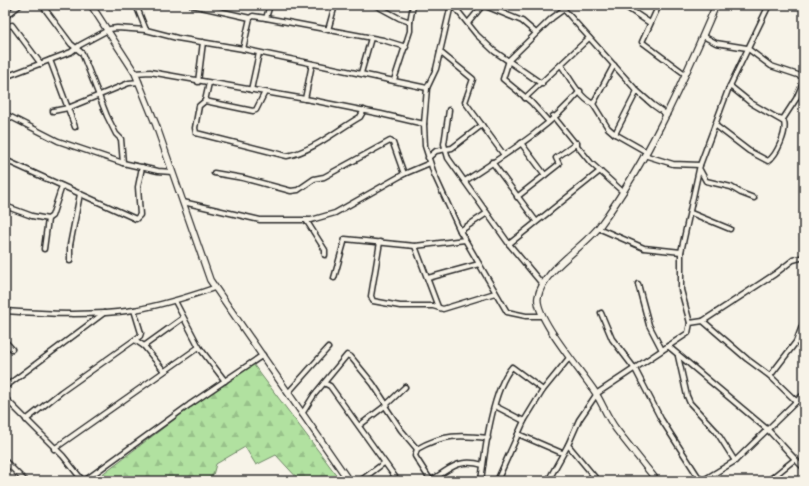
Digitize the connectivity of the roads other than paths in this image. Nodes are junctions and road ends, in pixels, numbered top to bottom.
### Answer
1 (20, 5) edge
2 (42, 5) edge
3 (91, 5) edge
4 (136, 5) edge
5 (192, 5) edge
6 (270, 5) edge
7 (335, 5) edge
8 (375, 5) edge
9 (412, 5) edge
10 (452, 5) edge
11 (483, 5) edge
12 (560, 5) edge
13 (623, 5) edge
14 (659, 5) edge
15 (716, 5) edge
16 (769, 5) edge
17 (219, 7) edge
18 (564, 10) junction
19 (5, 18) edge
20 (250, 18) junction
21 (266, 18) junction
22 (410, 22) junction
23 (468, 23) junction
24 (650, 23) junction
25 (6, 26) edge
26 (107, 30) junction
27 (146, 30) junction
28 (328, 30) junction
29 (536, 33) junction
30 (703, 36) junction
31 (371, 38) junction
32 (589, 38) junction
33 (203, 42) junction
34 (406, 46) junction
35 (747, 48) junction
36 (76, 49) junction
37 (243, 49) junction
38 (440, 52) junction
39 (260, 53) junction
40 (50, 60) junction
41 (510, 60) junction
42 (41, 64) junction
43 (312, 64) junction
44 (561, 65) junction
45 (614, 65) junction
46 (5, 71) edge
47 (135, 73) junction
48 (361, 73) junction
49 (685, 74) junction
50 (6, 77) edge
51 (804, 77) edge
52 (394, 80) junction
53 (804, 81) edge
54 (139, 82) junction
55 (198, 82) junction
56 (209, 83) junction
57 (542, 84) junction
58 (730, 86) junction
59 (427, 88) junction
60 (251, 90) junction
61 (580, 91) junction
62 (637, 91) junction
63 (265, 92) junction
64 (100, 96) junction
65 (525, 98) junction
66 (305, 99) junction
67 (205, 101) junction
68 (593, 104) junction
69 (68, 108) junction
70 (364, 110) junction
71 (449, 110) dead end
72 (53, 111) dead end
73 (5, 114) edge
74 (667, 115) junction
75 (553, 116) junction
76 (779, 118) junction
77 (548, 121) junction
78 (424, 124) junction
79 (482, 125) junction
80 (715, 125) junction
81 (75, 127) dead end
82 (615, 134) junction
83 (521, 143) junction
84 (577, 143) junction
85 (446, 150) junction
86 (644, 153) junction
87 (504, 155) junction
88 (428, 158) junction
89 (5, 160) edge
90 (492, 162) junction
91 (123, 163) junction
92 (430, 163) junction
93 (142, 167) junction
94 (700, 168) junction
95 (172, 172) junction
96 (600, 172) junction
97 (214, 174) dead end
98 (404, 174) junction
99 (545, 175) junction
100 (465, 181) junction
101 (62, 186) junction
102 (623, 192) junction
103 (80, 194) junction
104 (517, 197) junction
105 (754, 198) dead end
106 (182, 202) junction
107 (5, 206) edge
108 (487, 213) junction
109 (691, 213) junction
110 (48, 219) junction
111 (306, 220) junction
112 (536, 221) junction
113 (598, 228) junction
114 (730, 229) dead end
115 (460, 231) junction
116 (465, 240) junction
117 (380, 242) junction
118 (509, 244) junction
119 (415, 246) junction
120 (44, 249) dead end
121 (681, 252) junction
122 (325, 255) dead end
123 (804, 257) edge
124 (70, 261) dead end
125 (479, 264) junction
126 (334, 278) dead end
127 (428, 278) junction
128 (638, 284) dead end
129 (543, 285) junction
130 (214, 288) junction
131 (496, 293) junction
132 (175, 301) junction
133 (438, 307) junction
134 (134, 310) junction
135 (5, 311) edge
136 (104, 312) junction
137 (601, 313) dead end
138 (542, 316) junction
139 (183, 318) junction
140 (703, 321) junction
141 (804, 321) edge
142 (690, 323) junction
143 (135, 340) junction
144 (5, 341) edge
145 (144, 346) junction
146 (668, 346) junction
147 (199, 347) junction
148 (328, 348) dead end
149 (12, 349) dead end
150 (662, 350) junction
151 (263, 355) junction
152 (678, 356) junction
153 (569, 358) junction
154 (634, 369) junction
155 (164, 371) junction
156 (770, 376) junction
157 (225, 381) junction
158 (324, 382) junction
159 (5, 387) edge
160 (405, 387) dead end
161 (543, 390) junction
162 (288, 393) junction
163 (596, 394) junction
164 (804, 394) edge
165 (5, 398) edge
166 (796, 401) junction
167 (385, 405) junction
168 (495, 406) junction
169 (302, 414) junction
170 (26, 420) junction
171 (524, 421) junction
172 (360, 425) junction
173 (768, 430) junction
174 (518, 434) junction
175 (488, 438) junction
176 (568, 445) junction
177 (54, 449) junction
178 (418, 449) junction
179 (562, 453) junction
180 (794, 460) junction
181 (5, 461) edge
182 (735, 462) junction
183 (384, 463) junction
184 (483, 465) junction
185 (804, 468) edge
186 (26, 481) edge
187 (83, 481) edge
188 (349, 481) edge
189 (360, 481) edge
190 (398, 481) edge
191 (431, 481) edge
192 (480, 481) edge
193 (497, 481) edge
194 (548, 481) edge
195 (598, 481) edge
196 (657, 481) edge
197 (701, 481) edge
198 (768, 481) edge

1 - 19 street
2 - 36 street
3 - 26 street
4 - 27 street
5 - 17 street
6 - 21 street
7 - 28 street
8 - 22 street
9 - 22 street
10 - 23 street
10 - 38 street
11 - 23 street
11 - 29 street
12 - 18 street
13 - 24 street
14 - 24 street
15 - 30 street
16 - 35 street
17 - 20 street
18 - 29 street
18 - 32 street
19 - 25 street
20 - 21 street
20 - 37 street
21 - 28 street
22 - 34 street
23 - 41 street
24 - 49 street
25 - 42 street
26 - 27 street
26 - 36 street
26 - 47 street
27 - 33 street
28 - 31 street
29 - 41 street
30 - 35 street
30 - 49 street
31 - 34 street
31 - 48 street
32 - 44 street
32 - 45 street
33 - 37 street
33 - 55 street
34 - 52 street
35 - 51 street
35 - 58 street
36 - 40 street
36 - 64 street
37 - 39 street
38 - 59 street
38 - 79 street
39 - 43 street
39 - 60 street
40 - 42 street
40 - 69 street
41 - 57 street
41 - 65 street
42 - 50 street
43 - 48 street
43 - 66 street
44 - 57 street
44 - 61 street
45 - 62 street
45 - 68 street
46 - 50 street
47 - 54 street
47 - 55 street
48 - 52 street
49 - 74 street
52 - 59 street
53 - 76 street
54 - 64 street
54 - 95 street
55 - 56 street
56 - 60 street
56 - 67 street
57 - 65 street
58 - 76 street
58 - 80 street
59 - 78 street
60 - 63 street
61 - 68 street
61 - 75 street
62 - 74 street
62 - 82 street
63 - 66 street
63 - 67 street
64 - 69 street
64 - 91 street
65 - 77 street
66 - 70 street
67 - 70 street
68 - 82 street
69 - 72 street
69 - 81 street
70 - 78 street
71 - 85 street
73 - 91 street
74 - 86 street
75 - 77 street
75 - 84 street
76 - 80 street
77 - 83 street
78 - 88 street
79 - 85 street
79 - 87 street
80 - 94 street
82 - 86 street
83 - 87 street
83 - 99 street
84 - 96 street
84 - 99 street
85 - 88 street
85 - 100 street
86 - 94 street
86 - 102 street
87 - 90 street
88 - 92 street
89 - 101 street
90 - 100 street
90 - 104 street
91 - 93 street
92 - 98 street
92 - 115 street
93 - 95 street
93 - 103 street
94 - 105 street
94 - 109 street
95 - 106 street
96 - 102 street
96 - 112 street
97 - 98 street
98 - 111 street
99 - 104 street
100 - 108 street
101 - 103 street
101 - 110 street
102 - 113 street
103 - 124 street
104 - 112 street
106 - 111 street
106 - 130 street
107 - 110 street
108 - 115 street
108 - 118 street
109 - 114 street
109 - 121 street
110 - 120 street
111 - 122 street
112 - 118 street
113 - 121 street
113 - 129 street
115 - 116 street
116 - 119 street
116 - 125 street
117 - 119 street
117 - 126 street
117 - 133 street
118 - 129 street
119 - 127 street
121 - 142 street
123 - 140 street
125 - 127 street
125 - 131 street
127 - 133 street
128 - 150 street
129 - 138 street
130 - 132 street
130 - 151 street
131 - 133 street
131 - 138 street
132 - 134 street
132 - 139 street
134 - 136 street
134 - 143 street
135 - 136 street
136 - 159 street
137 - 154 street
138 - 153 street
139 - 145 street
139 - 147 street
140 - 142 street
140 - 156 street
141 - 156 street
142 - 146 street
143 - 145 street
143 - 170 street
144 - 149 street
145 - 155 street
146 - 150 street
146 - 152 street
147 - 155 street
147 - 157 street
148 - 162 street
150 - 154 street
151 - 157 street
151 - 162 street
152 - 173 street
152 - 182 street
153 - 161 street
153 - 163 street
154 - 163 street
154 - 197 street
155 - 177 street
156 - 166 street
157 - 187 street
158 - 167 street
158 - 169 street
158 - 172 street
160 - 167 street
161 - 168 street
161 - 171 street
162 - 169 street
163 - 176 street
163 - 196 street
164 - 166 street
165 - 170 street
166 - 173 street
167 - 172 street
167 - 178 street
168 - 171 street
168 - 175 street
169 - 188 street
170 - 177 street
171 - 174 street
172 - 183 street
173 - 180 street
173 - 182 street
174 - 179 street
174 - 193 street
175 - 178 street
175 - 184 street
176 - 179 street
176 - 195 street
177 - 187 street
178 - 191 street
179 - 194 street
180 - 185 street
180 - 198 street
181 - 186 street
182 - 197 street
183 - 189 street
183 - 190 street
184 - 191 street
184 - 192 street

